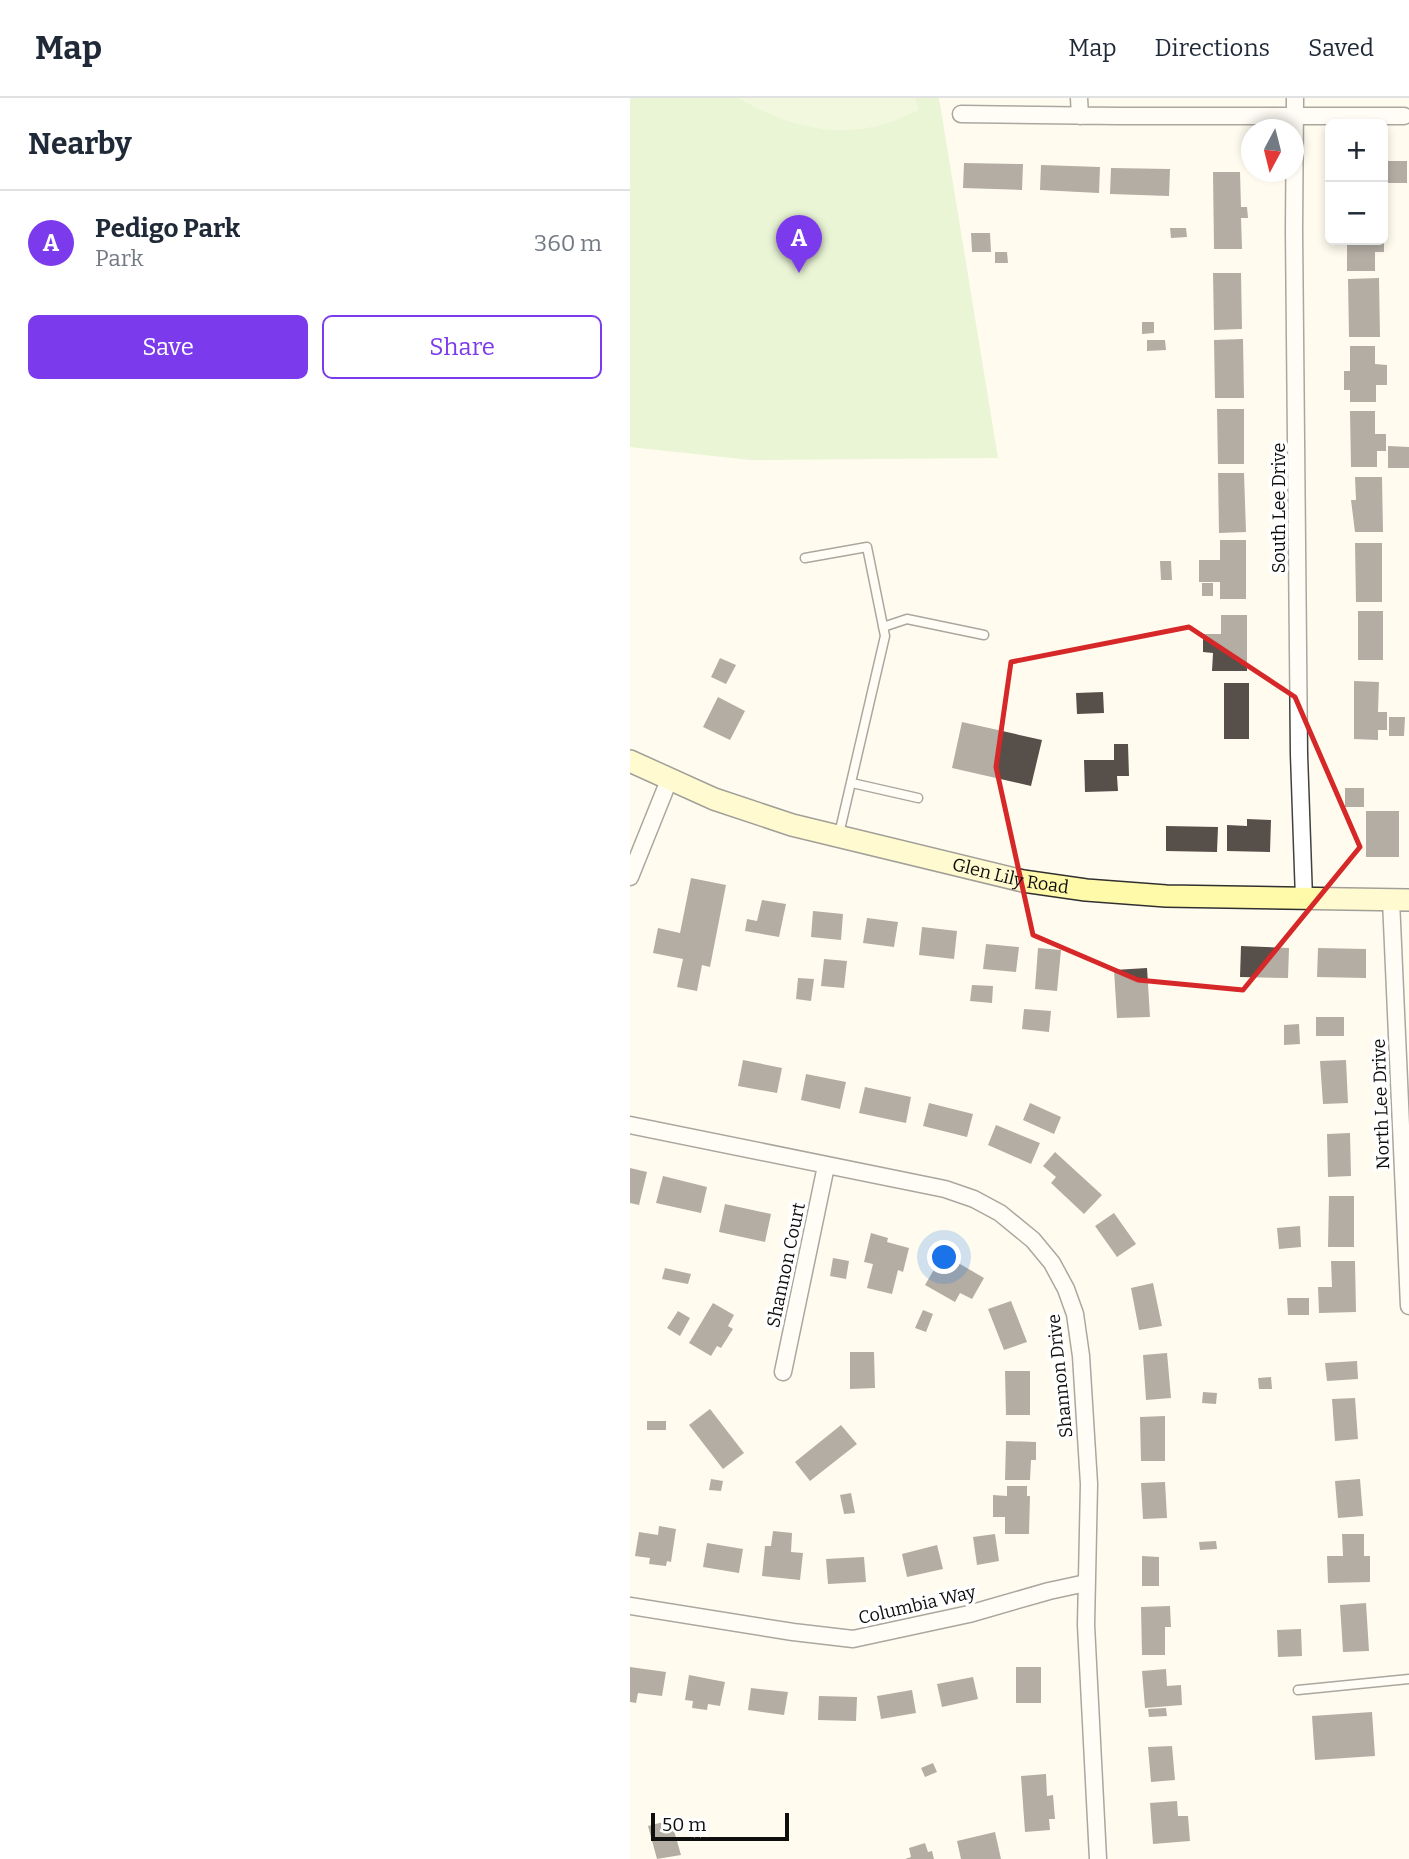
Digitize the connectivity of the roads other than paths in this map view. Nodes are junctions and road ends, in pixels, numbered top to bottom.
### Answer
1 (1079, 98) edge
2 (1295, 98) edge
3 (961, 114) dead end
4 (1080, 116) junction
5 (1296, 116) junction
6 (1404, 116) dead end
7 (805, 558) dead end
8 (883, 627) junction
9 (984, 635) dead end
10 (630, 761) edge
11 (669, 780) junction
12 (852, 783) junction
13 (918, 798) dead end
14 (838, 837) junction
15 (630, 877) edge
16 (1304, 899) junction
17 (1400, 900) edge
18 (630, 1125) edge
19 (826, 1166) junction
20 (1409, 1306) edge
21 (783, 1371) dead end
22 (1086, 1583) junction
23 (630, 1606) edge
24 (1409, 1679) edge
25 (1298, 1690) dead end
26 (1098, 1859) edge

1 - 4 street
2 - 5 street, South Lee Drive
3 - 4 street
4 - 5 street
5 - 6 street
5 - 16 street, South Lee Drive
7 - 8 lane
8 - 9 lane
8 - 12 lane
10 - 11 street, Glen Lily Road
11 - 14 street, Glen Lily Road
11 - 15 street
12 - 13 lane
12 - 14 lane
14 - 16 street, Glen Lily Road
16 - 17 street, Glen Lily Road
17 - 20 street, North Lee Drive
18 - 19 street, Shannon Drive
19 - 21 street, Shannon Court
19 - 22 street, Shannon Drive
22 - 23 street, Columbia Way
22 - 26 street, Shannon Drive
24 - 25 lane

